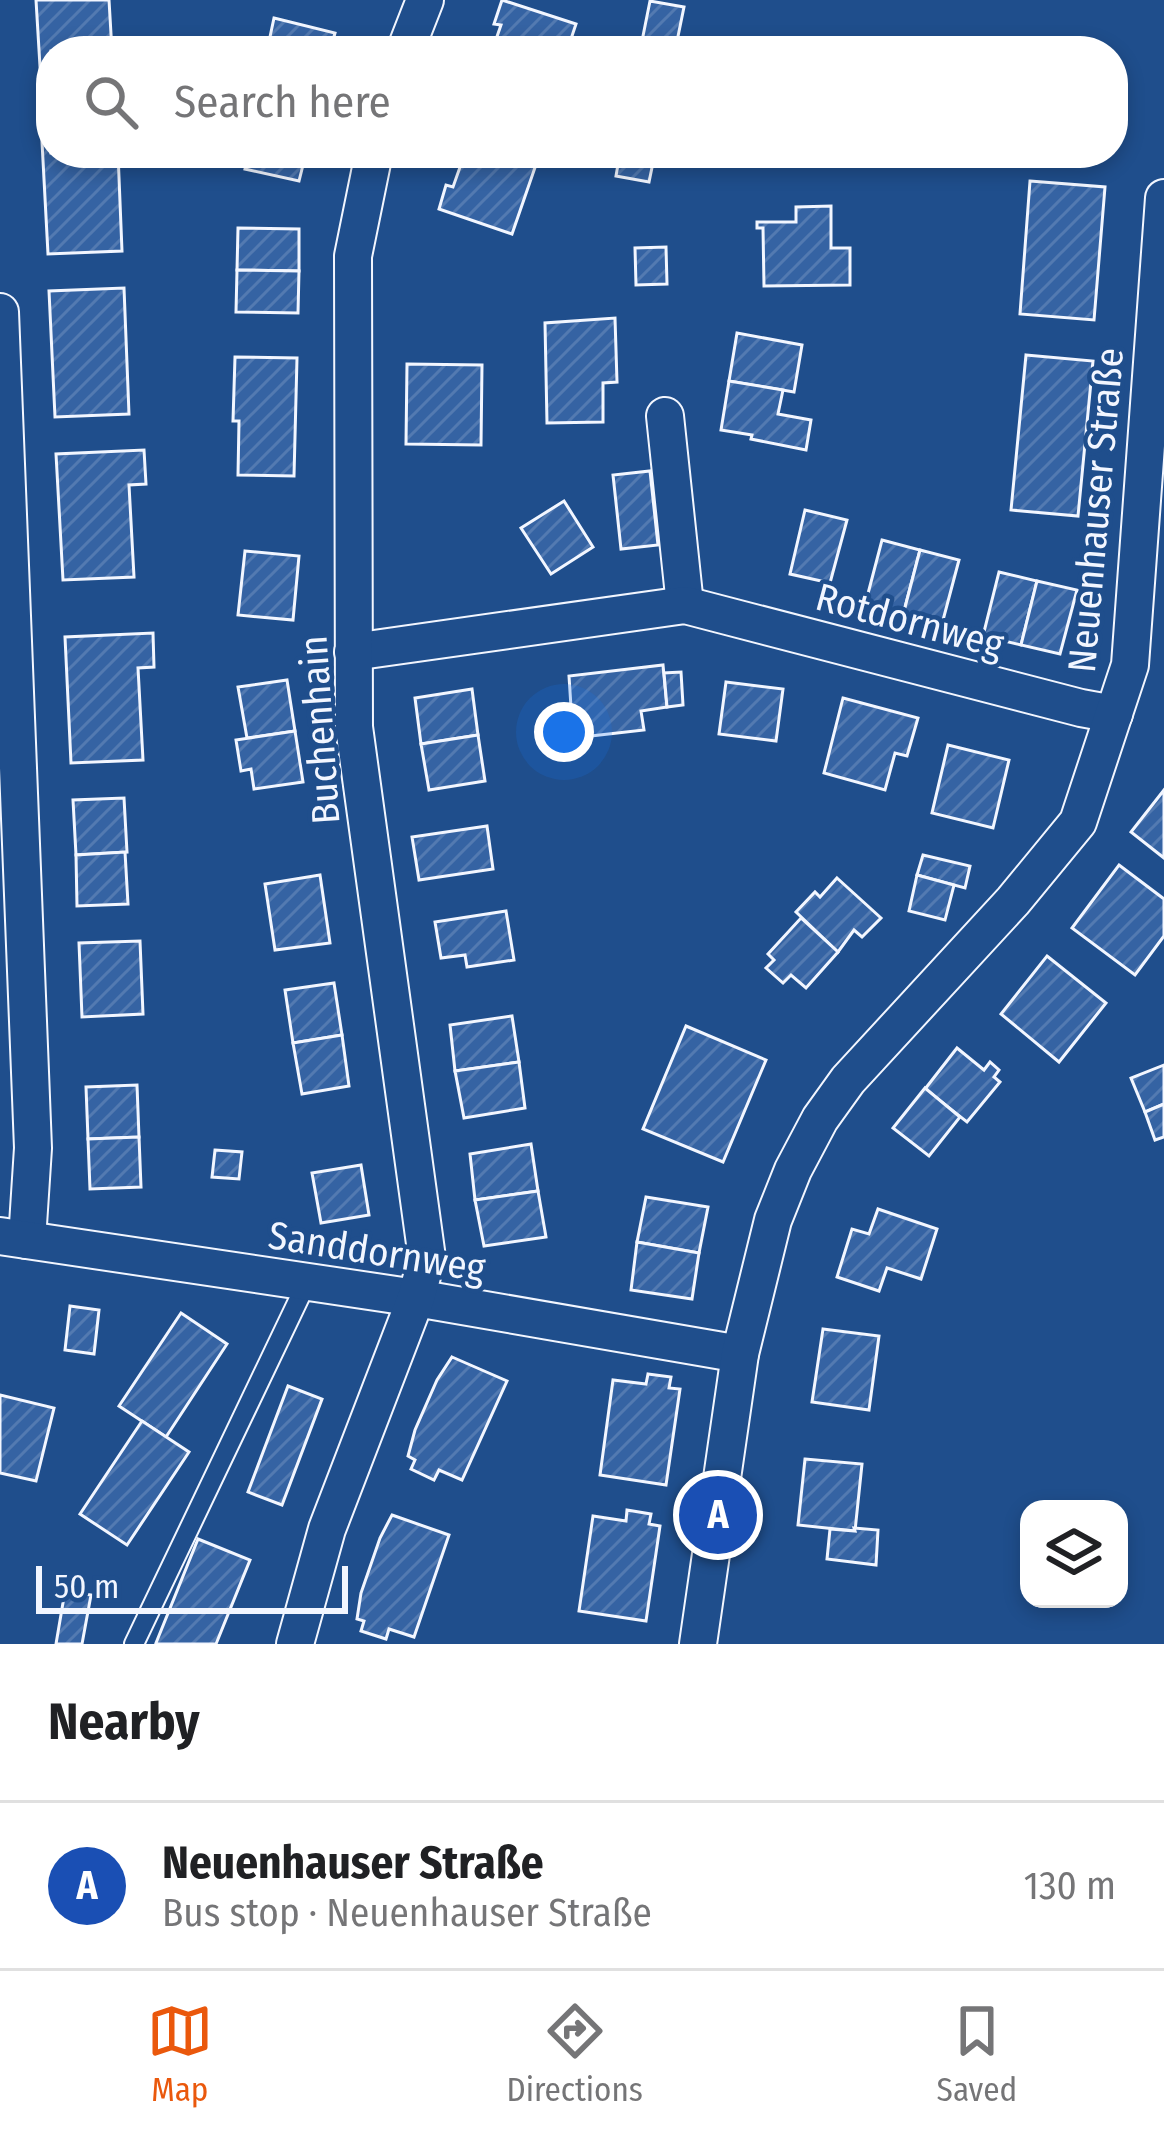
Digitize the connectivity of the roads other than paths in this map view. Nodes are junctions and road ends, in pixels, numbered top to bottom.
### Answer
1 (425, 0) edge
2 (411, 36) edge
3 (371, 168) edge
4 (1164, 198) edge
5 (0, 312) edge
6 (665, 416) dead end
7 (686, 605) junction
8 (353, 652) junction
9 (1147, 664) edge
10 (1114, 714) junction
11 (13, 1238) edge
12 (307, 1282) junction
13 (416, 1298) junction
14 (740, 1354) junction
15 (134, 1644) edge
16 (296, 1644) edge
17 (698, 1644) edge

1 - 2 street
3 - 8 street, Buchenhain
4 - 9 street, Neuenhauser Straße
5 - 11 street
6 - 7 street
7 - 8 street, Rotdornweg
7 - 10 street, Rotdornweg
8 - 13 street, Buchenhain
9 - 10 street, Neuenhauser Straße
10 - 14 street, Neuenhauser Straße
11 - 12 street, Sanddornweg
12 - 13 street, Sanddornweg
12 - 15 lane
13 - 14 street, Sanddornweg
13 - 16 street, Buchenhain
14 - 17 street, Neuenhauser Straße

